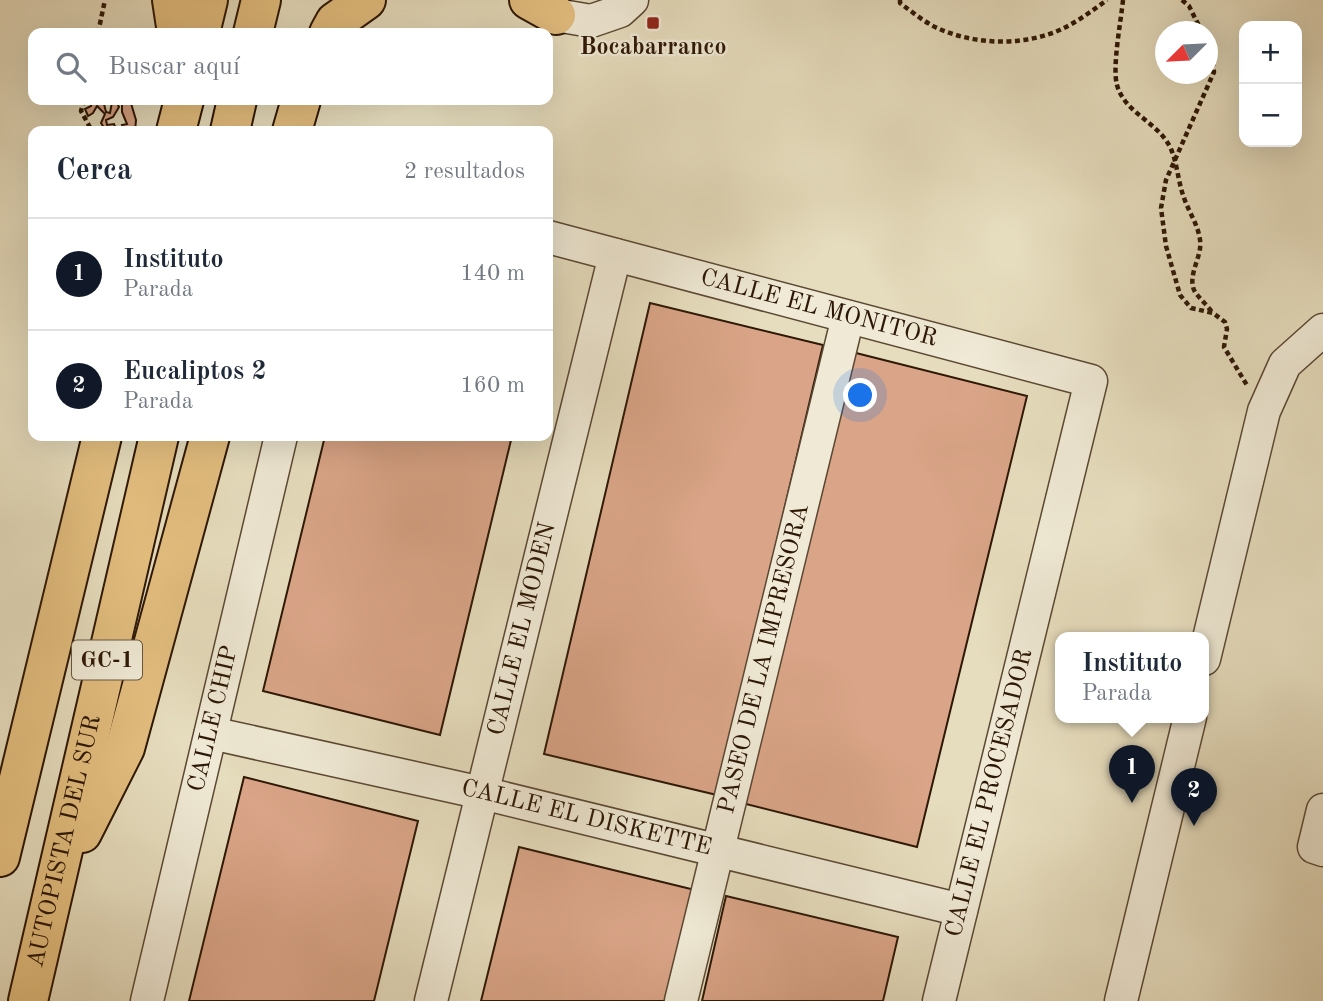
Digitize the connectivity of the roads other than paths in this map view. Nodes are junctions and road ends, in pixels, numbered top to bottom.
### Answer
1 (172, 0) edge
2 (208, 0) edge
3 (261, 0) edge
4 (366, 0) edge
5 (632, 0) edge
6 (542, 5) edge
7 (176, 28) edge
8 (201, 28) edge
9 (254, 28) edge
10 (332, 28) edge
11 (236, 105) edge
12 (300, 105) edge
13 (231, 126) edge
14 (293, 126) edge
15 (553, 238) edge
16 (615, 255) junction
17 (848, 317) junction
18 (1323, 330) edge
19 (1091, 381) joint
20 (101, 441) edge
21 (158, 441) edge
22 (209, 441) edge
23 (280, 441) edge
24 (1209, 638) edge
25 (1188, 723) edge
26 (211, 733) junction
27 (482, 793) junction
28 (1323, 810) edge
29 (717, 850) junction
30 (1323, 850) edge
31 (0, 857) edge
32 (56, 885) junction
33 (961, 910) junction
34 (28, 1001) edge
35 (148, 1001) edge
36 (431, 1001) edge
37 (681, 1001) edge
38 (939, 1001) edge
39 (1121, 1001) edge

1 - 7 highway
2 - 8 highway
3 - 9 highway
4 - 10 highway
5 - 6 street
11 - 13 highway
12 - 14 highway
15 - 16 street, CALLE EL MONITOR
16 - 17 street, CALLE EL MONITOR
16 - 27 street, CALLE EL MODEN
17 - 19 street, CALLE EL MONITOR
17 - 29 street, PASEO DE LA IMPRESORA
18 - 24 street
19 - 33 street, CALLE EL PROCESADOR
20 - 31 highway, GC-1
21 - 32 highway, AUTOPISTA DEL SUR / GC-1
22 - 32 highway
23 - 26 street, CALLE CHIP
25 - 39 street
26 - 27 street, CALLE EL DISKETTE
26 - 35 street, CALLE CHIP
27 - 29 street, CALLE EL DISKETTE
27 - 36 street, CALLE EL MODEN
28 - 30 street
29 - 33 street, CALLE EL DISKETTE
29 - 37 street, PASEO DE LA IMPRESORA
32 - 34 highway, AUTOPISTA DEL SUR / GC-1
33 - 38 street, CALLE EL PROCESADOR

